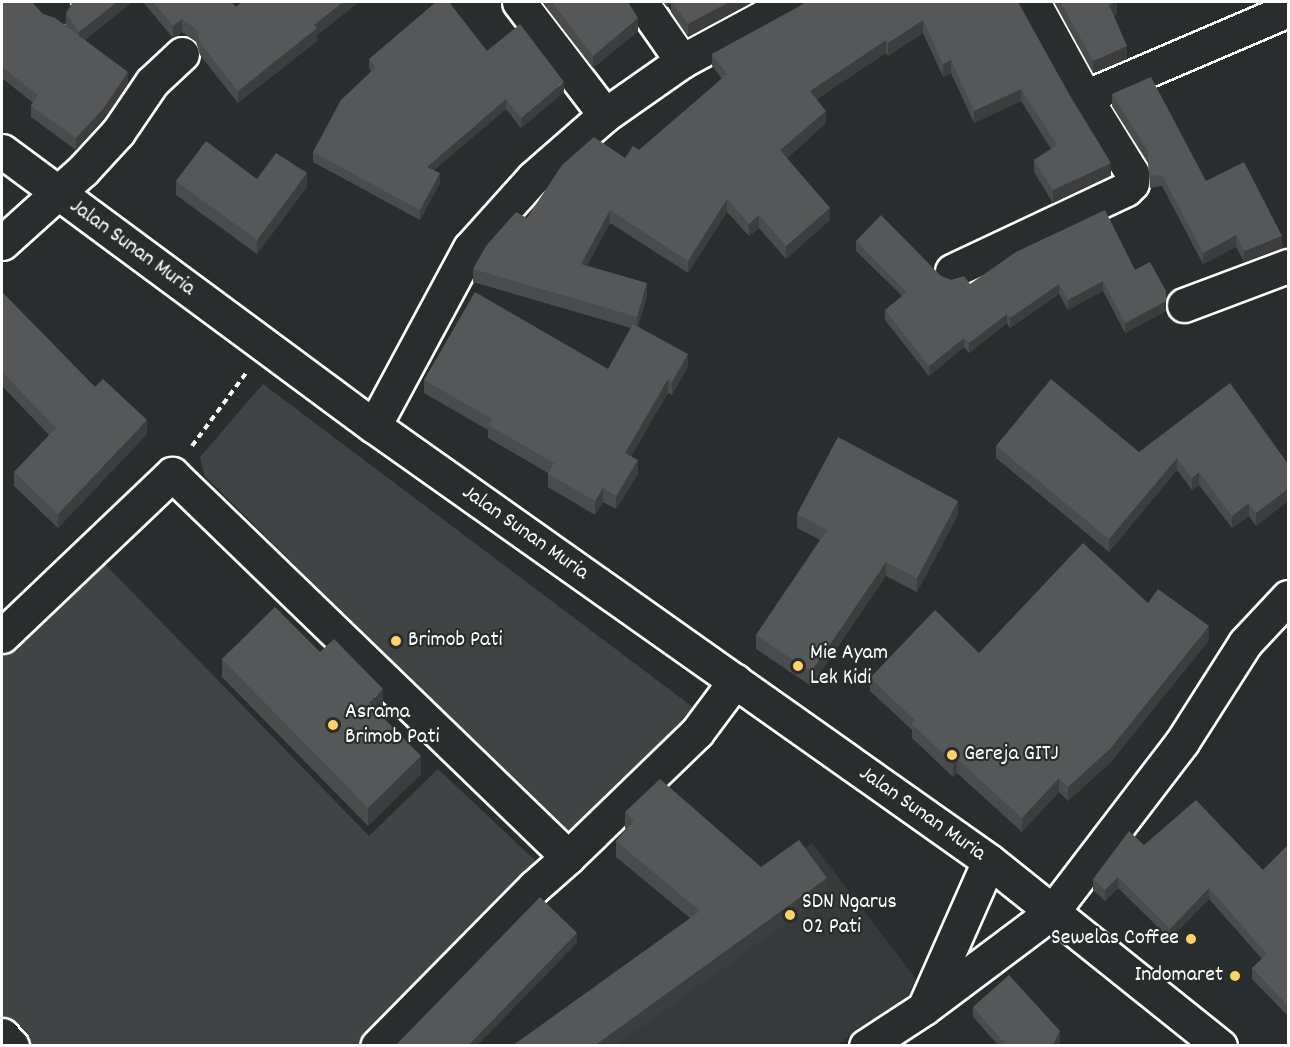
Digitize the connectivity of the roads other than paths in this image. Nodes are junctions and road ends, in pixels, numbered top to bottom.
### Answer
1 (519, 2) edge
2 (641, 2) edge
3 (791, 2) edge
4 (1033, 2) edge
5 (1288, 10) edge
6 (182, 54) dead end
7 (682, 61) junction
8 (1085, 97) junction
9 (605, 115) junction
10 (2, 151) edge
11 (57, 192) junction
12 (2, 243) edge
13 (1288, 266) edge
14 (952, 271) dead end
15 (1184, 305) dead end
16 (374, 426) junction
17 (1288, 597) edge
18 (7, 621) edge
19 (735, 681) junction
20 (568, 857) junction
21 (989, 861) junction
22 (1052, 912) junction
23 (924, 1008) junction
24 (2, 1035) edge
25 (12, 1046) edge
26 (377, 1046) edge
27 (866, 1046) edge
28 (1220, 1046) edge

1 - 9 street
2 - 7 street
3 - 7 street
4 - 8 street
5 - 8 street
6 - 11 street
7 - 9 street
8 - 14 street
9 - 16 street
10 - 11 street, Jalan Sunan Muria
11 - 12 street
11 - 16 street, Jalan Sunan Muria
13 - 15 street
16 - 19 street, Jalan Sunan Muria
17 - 22 street
18 - 20 street
19 - 20 street
19 - 21 street, Jalan Sunan Muria
20 - 26 street
21 - 22 street, Jalan Sunan Muria
21 - 23 street
22 - 23 street
22 - 28 street, Jalan Sunan Muria
23 - 27 street
24 - 25 street

